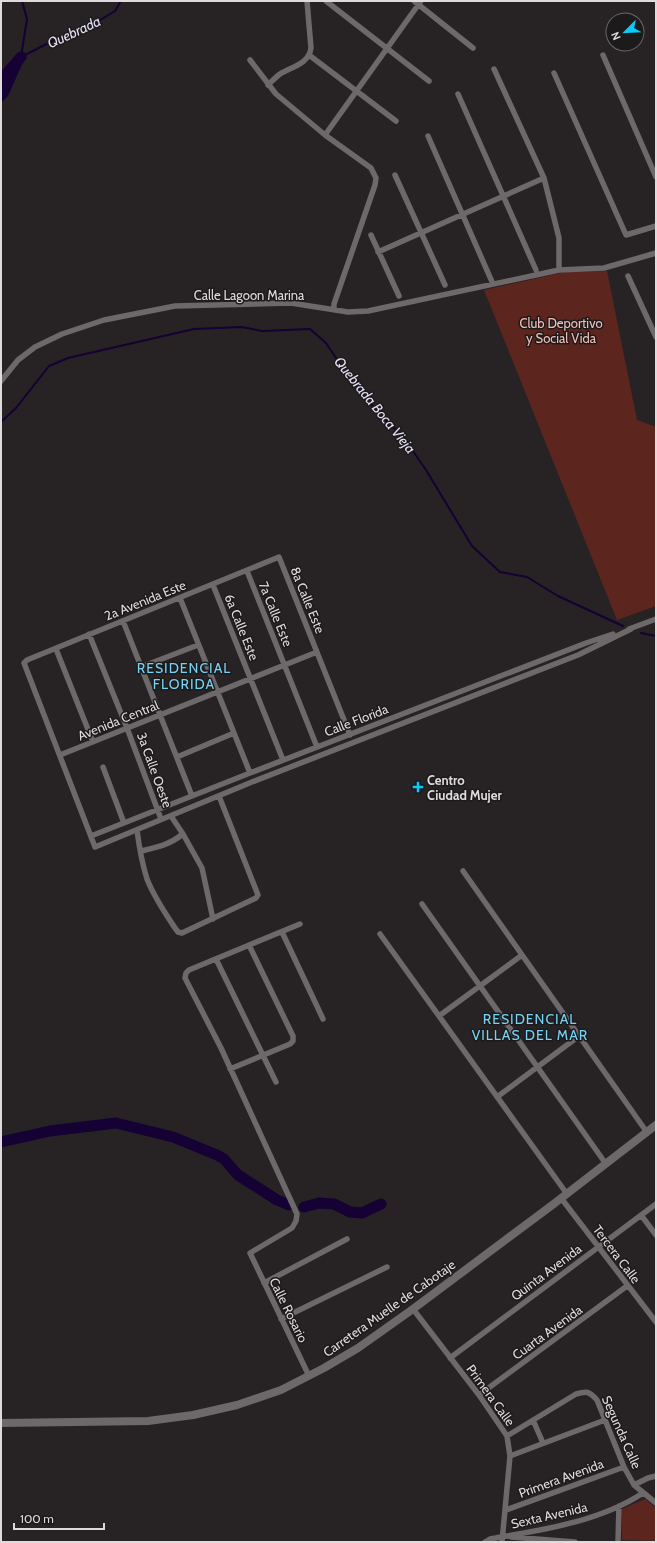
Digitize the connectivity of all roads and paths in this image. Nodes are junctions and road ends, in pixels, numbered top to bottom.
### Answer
1 (307, 1) edge
2 (326, 1) edge
3 (418, 2) edge
4 (473, 48) dead end
5 (387, 49) junction
6 (309, 55) junction
7 (603, 55) dead end
8 (250, 60) dead end
9 (494, 69) dead end
10 (554, 73) dead end
11 (429, 81) dead end
12 (268, 85) junction
13 (356, 91) junction
14 (458, 94) dead end
15 (396, 121) dead end
16 (325, 135) junction
17 (428, 136) dead end
18 (395, 175) dead end
19 (656, 177) edge
20 (544, 178) junction
21 (503, 196) junction
22 (463, 214) junction
23 (656, 226) edge
24 (421, 233) junction
25 (371, 235) dead end
26 (378, 252) junction
27 (656, 253) edge
28 (536, 270) dead end
29 (559, 270) junction
30 (628, 276) dead end
31 (493, 284) junction
32 (445, 286) dead end
33 (398, 296) dead end
34 (334, 309) junction
35 (656, 337) edge
36 (1, 381) edge
37 (279, 557) joint
38 (246, 571) junction
39 (213, 585) junction
40 (180, 598) junction
41 (656, 619) edge
42 (123, 622) junction
43 (631, 629) junction
44 (89, 634) junction
45 (198, 645) junction
46 (56, 649) junction
47 (318, 652) junction
48 (285, 665) junction
49 (141, 667) junction
50 (251, 678) junction
51 (217, 692) junction
52 (160, 715) junction
53 (127, 728) junction
54 (234, 733) junction
55 (350, 735) junction
56 (93, 742) junction
57 (317, 747) junction
58 (60, 755) junction
59 (176, 756) junction
60 (283, 760) junction
61 (103, 767) dead end
62 (250, 773) junction
63 (192, 796) junction
64 (219, 796) junction
65 (158, 810) junction
66 (171, 816) junction
67 (161, 819) junction
68 (124, 823) junction
69 (137, 830) junction
70 (183, 834) junction
71 (91, 836) junction
72 (141, 851) junction
73 (463, 871) dead end
74 (422, 904) dead end
75 (213, 919) junction
76 (300, 924) dead end
77 (282, 932) junction
78 (380, 934) dead end
79 (249, 945) junction
80 (522, 955) junction
81 (216, 959) junction
82 (480, 986) junction
83 (439, 1016) junction
84 (323, 1019) dead end
85 (579, 1036) junction
86 (262, 1055) junction
87 (538, 1067) junction
88 (230, 1069) junction
89 (276, 1082) dead end
90 (497, 1097) junction
91 (656, 1125) edge
92 (646, 1131) junction
93 (606, 1164) junction
94 (564, 1196) junction
95 (656, 1204) edge
96 (641, 1215) junction
97 (656, 1235) edge
98 (347, 1239) dead end
99 (598, 1248) junction
100 (387, 1267) dead end
101 (264, 1283) junction
102 (627, 1286) junction
103 (413, 1309) junction
104 (281, 1319) junction
105 (656, 1322) edge
106 (450, 1358) junction
107 (309, 1376) junction
108 (479, 1395) junction
109 (533, 1420) junction
110 (605, 1420) junction
111 (1, 1423) edge
112 (507, 1436) junction
113 (543, 1444) junction
114 (510, 1456) junction
115 (624, 1467) junction
116 (656, 1476) edge
117 (634, 1485) junction
118 (643, 1493) junction
119 (656, 1503) edge
120 (619, 1506) junction
121 (506, 1510) junction
122 (502, 1540) edge
123 (485, 1542) edge
124 (575, 1542) edge
125 (618, 1542) edge

1 - 6 street
2 - 5 street
3 - 4 street
3 - 5 street
5 - 11 street
5 - 13 street
6 - 12 street
6 - 13 street
7 - 19 street
8 - 12 street
9 - 20 street
10 - 23 street
12 - 16 street
13 - 15 street
13 - 16 street
14 - 21 street
16 - 34 street
17 - 22 street
18 - 24 street
20 - 21 street
20 - 29 street
21 - 22 street
21 - 28 street
22 - 24 street
22 - 31 street
24 - 26 street
24 - 32 street
25 - 26 street
26 - 33 street
27 - 29 street, Calle Lagoon Marina
29 - 31 street, Calle Lagoon Marina
30 - 35 street
31 - 34 street, Calle Lagoon Marina
34 - 36 street, Calle Lagoon Marina
37 - 38 street, 2a Avenida Este
37 - 47 street, 8a Calle Este
38 - 39 street, 2a Avenida Este
38 - 48 street, 7a Calle Este
39 - 40 street, 2a Avenida Este
39 - 50 street, 6a Calle Este
40 - 42 street, 2a Avenida Este
40 - 45 street
41 - 43 street, Calle Florida
42 - 44 street, 2a Avenida Este
42 - 49 street
43 - 55 street, Calle Florida
43 - 64 street, Calle Florida
44 - 46 street, 2a Avenida Este
44 - 53 street, 3a Calle Oeste
45 - 49 street
45 - 51 street
46 - 56 street
46 - 58 street, 2a Avenida Este
47 - 48 street, Avenida Central
47 - 55 street, 8a Calle Este
48 - 50 street, Avenida Central
48 - 57 street, 7a Calle Este
49 - 52 street
50 - 51 street, Avenida Central
50 - 60 street, 6a Calle Este
51 - 52 street, Avenida Central
51 - 54 street
52 - 53 street, Avenida Central
52 - 59 street
53 - 56 street, Avenida Central
53 - 65 street, 3a Calle Oeste
54 - 59 street
54 - 62 street
55 - 57 street, Calle Florida
56 - 58 street, Avenida Central
57 - 60 street, Calle Florida
58 - 71 street
59 - 63 street
60 - 62 street, Calle Florida
61 - 68 street
62 - 63 street, Calle Florida
63 - 65 street, Calle Florida
64 - 66 street, Calle Florida
64 - 75 street
65 - 67 street, 3a Calle Oeste
65 - 68 street, Calle Florida
66 - 67 street, Calle Florida
66 - 70 street
67 - 69 street, Calle Florida
68 - 71 street, Calle Florida
69 - 71 street, Calle Florida
69 - 72 street
70 - 72 street
70 - 75 street
72 - 75 street
73 - 80 street
74 - 82 street
76 - 77 street
77 - 79 street
77 - 84 street
78 - 83 street, Tercera Calle
79 - 81 street
79 - 86 street
80 - 82 street
80 - 85 street
81 - 86 street
81 - 88 street
82 - 83 street
82 - 87 street
83 - 90 street, Tercera Calle
85 - 87 street
85 - 92 street
86 - 88 street
86 - 89 street
87 - 90 street
87 - 93 street
88 - 101 street, Calle Rosario
90 - 94 street, Tercera Calle
91 - 92 main road, Carretera Muelle de Cabotaje
92 - 93 main road, Carretera Muelle de Cabotaje
93 - 94 main road, Carretera Muelle de Cabotaje
94 - 99 street, Tercera Calle
94 - 103 main road, Carretera Muelle de Cabotaje
95 - 96 street, Quinta Avenida
96 - 97 street
96 - 99 street, Quinta Avenida
98 - 101 street
99 - 102 street, Tercera Calle
99 - 106 street, Quinta Avenida
100 - 104 street
101 - 104 street, Calle Rosario
102 - 105 street, Tercera Calle
102 - 108 street, Cuarta Avenida
103 - 106 street, Primera Calle
103 - 107 main road, Carretera Muelle de Cabotaje
104 - 107 street, Calle Rosario
106 - 108 street, Primera Calle
107 - 111 main road, Carretera Muelle de Cabotaje
108 - 112 street, Primera Calle
109 - 110 street, Segunda Calle
109 - 112 street
109 - 113 street
110 - 113 street
110 - 115 street, Segunda Calle
112 - 114 street, Primera Calle
113 - 114 street
114 - 121 street, Primera Calle
115 - 117 street, Segunda Calle
115 - 121 street, Primera Avenida
116 - 117 street
117 - 118 street, Segunda Calle
118 - 119 street, Segunda Calle
118 - 120 street, Sexta Avenida
120 - 122 street, Sexta Avenida
120 - 125 street
121 - 122 street, Primera Calle
122 - 123 street
122 - 124 street

